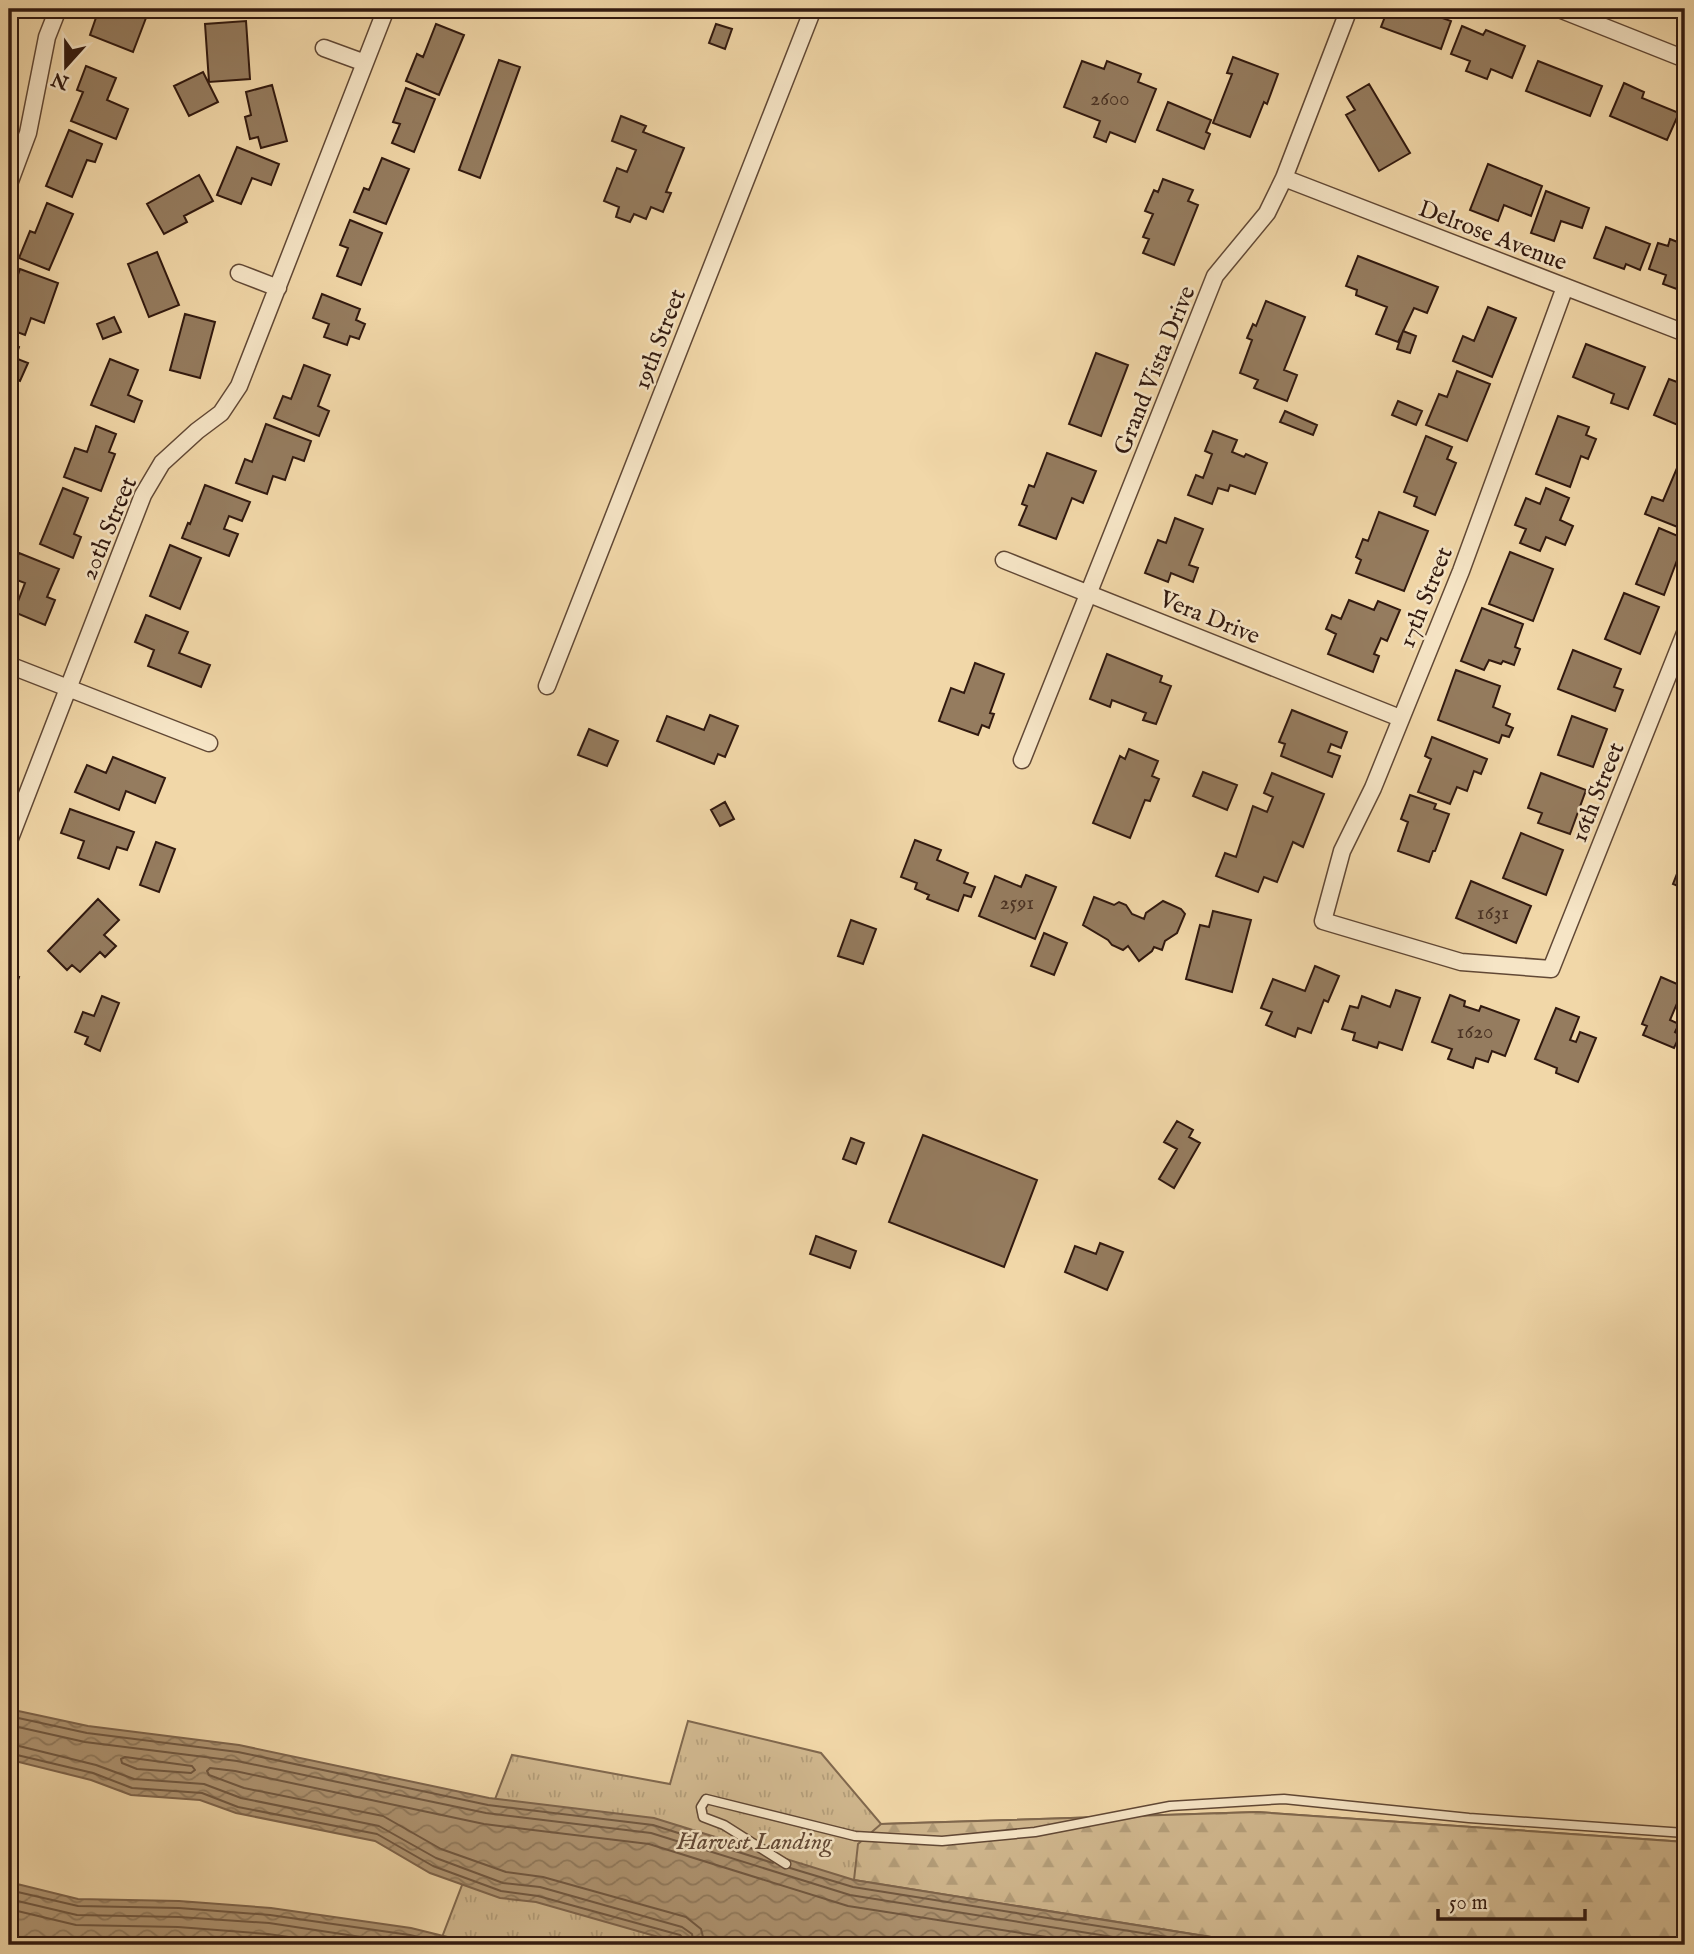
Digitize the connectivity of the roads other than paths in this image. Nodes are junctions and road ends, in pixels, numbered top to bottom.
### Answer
1 (58, 9) edge
2 (386, 9) edge
3 (813, 9) edge
4 (1349, 9) edge
5 (1559, 9) edge
6 (1583, 13) edge
7 (324, 48) dead end
8 (1685, 59) edge
9 (365, 63) junction
10 (12, 164) edge
11 (1284, 178) junction
12 (9, 184) edge
13 (239, 273) dead end
14 (1565, 287) junction
15 (278, 288) junction
16 (1685, 334) edge
17 (1004, 560) dead end
18 (1088, 593) junction
19 (1685, 633) edge
20 (9, 665) edge
21 (547, 686) dead end
22 (68, 689) junction
23 (1400, 718) junction
24 (209, 743) dead end
25 (1022, 760) dead end
26 (9, 841) edge
27 (1323, 921) joint
28 (1685, 1833) edge
29 (786, 1864) dead end

1 - 10 street
2 - 9 street, 20th Street
3 - 21 street, 19th Street
4 - 11 street, Grand Vista Drive
5 - 6 street
6 - 8 street
7 - 9 street
9 - 15 street, 20th Street
10 - 12 street
11 - 14 street, Delrose Avenue
11 - 18 street, Grand Vista Drive
13 - 15 street
14 - 16 street, Delrose Avenue
14 - 23 street, 17th Street
15 - 22 street, 20th Street
17 - 18 street, Vera Drive
18 - 23 street, Vera Drive
18 - 25 street, Grand Vista Drive
19 - 27 street, 16th Street
20 - 22 street
22 - 24 street
22 - 26 street, 20th Street
23 - 27 street, 17th Street
28 - 29 lane

